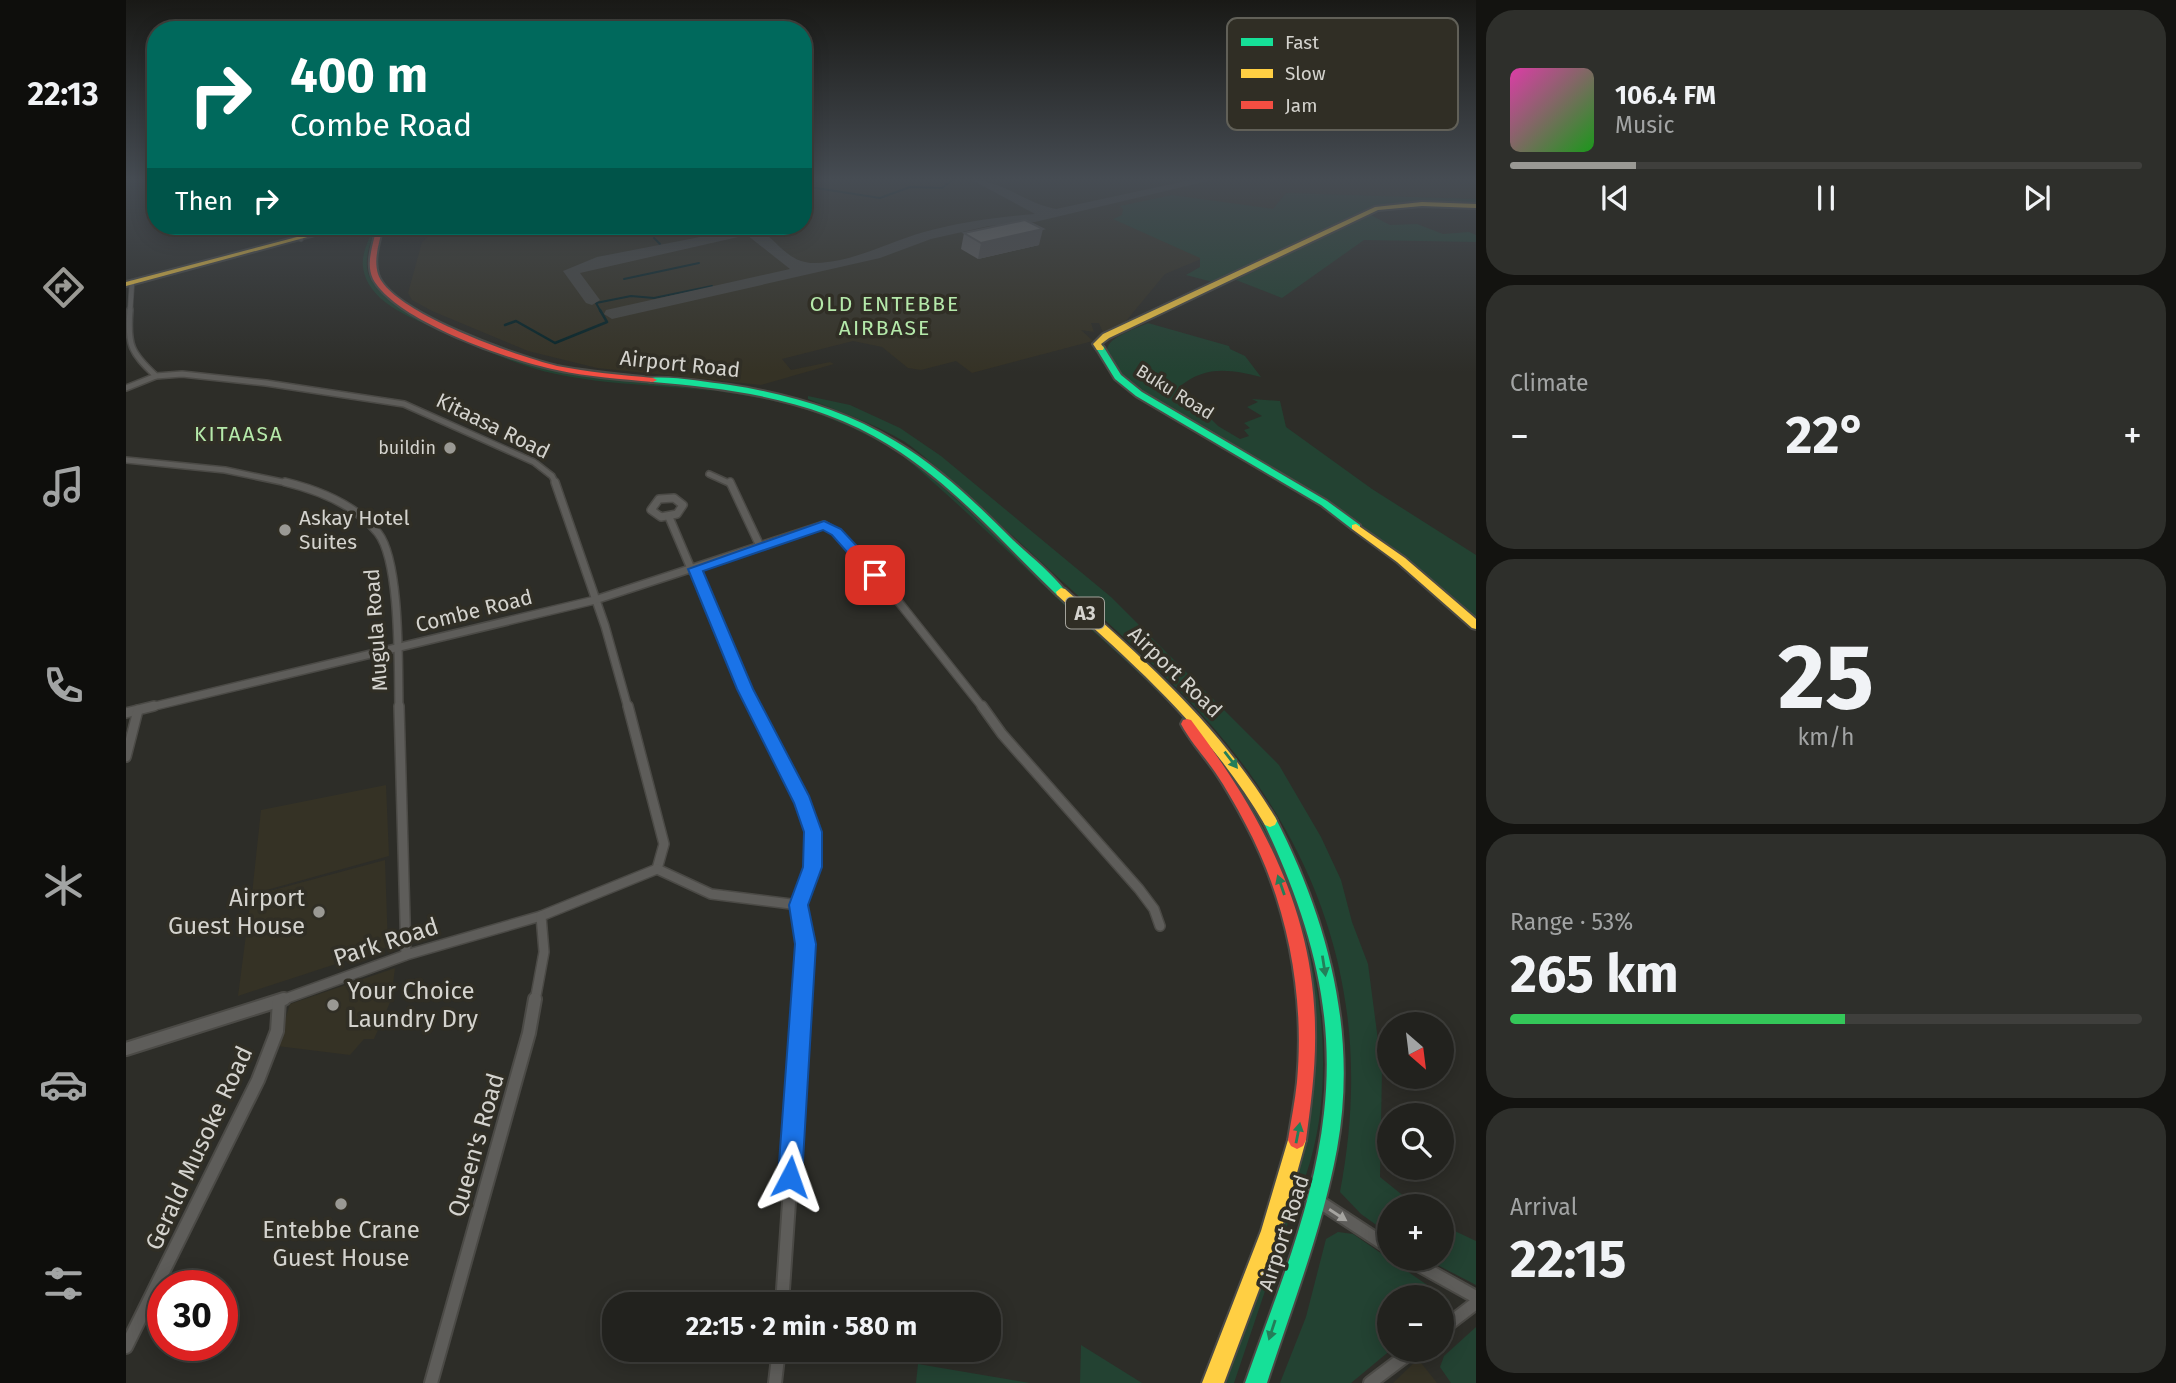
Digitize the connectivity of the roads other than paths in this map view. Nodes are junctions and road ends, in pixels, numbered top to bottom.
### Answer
1 (279, 245) edge
2 (367, 245) edge
3 (376, 245) edge
4 (1300, 245) edge
5 (129, 283) edge
6 (127, 336) edge
7 (156, 376) junction
8 (126, 387) edge
9 (126, 460) edge
10 (709, 474) dead end
11 (669, 517) junction
12 (760, 546) junction
13 (694, 570) junction
14 (595, 600) junction
15 (1476, 625) edge
16 (397, 647) junction
17 (138, 710) junction
18 (126, 713) edge
19 (126, 757) edge
20 (657, 869) junction
21 (799, 905) junction
22 (541, 916) junction
23 (1160, 926) dead end
24 (405, 955) junction
25 (279, 1001) junction
26 (126, 1049) edge
27 (1287, 1181) junction
28 (1317, 1200) junction
29 (1377, 1239) edge
30 (1429, 1271) edge
31 (783, 1292) edge
32 (1476, 1297) edge
33 (1476, 1303) edge
34 (1454, 1320) edge
35 (126, 1347) edge
36 (777, 1362) edge
37 (1398, 1362) edge
38 (432, 1383) edge
39 (775, 1383) edge
40 (1213, 1383) edge
41 (1255, 1383) edge
42 (1370, 1383) edge

1 - 5 main road
27 -> 2 main road, Airport Road / A3
3 -> 28 main road, Airport Road / A3
4 - 15 main road, Buku Road
5 - 6 street
6 - 7 street
7 - 8 street, Kitaasa Road
7 - 14 street, Kitaasa Road
9 - 16 street, Mugula Road
10 - 12 street
11 - 11 street
11 - 13 street
12 - 13 street, Combe Road
12 - 23 street, Combe Road
13 - 14 street, Combe Road
13 - 21 street
14 - 16 street, Combe Road
14 - 20 street, Kitaasa Road
16 - 17 street, Combe Road
16 - 24 street, Mugula Road
17 - 18 street, Combe Road
17 - 19 street
20 - 21 street
20 - 22 street, Park Road
21 - 31 street
22 - 24 street, Park Road
22 - 38 street, Queen's Road
24 - 25 street, Park Road
25 - 26 street, Park Road
25 - 35 street, Gerald Musoke Road
27 - 28 street
27 - 40 main road, Airport Road / A3
28 -> 29 street
28 -> 41 main road, Airport Road / A3
30 - 32 street
33 - 34 street
36 - 39 street
37 - 42 street

